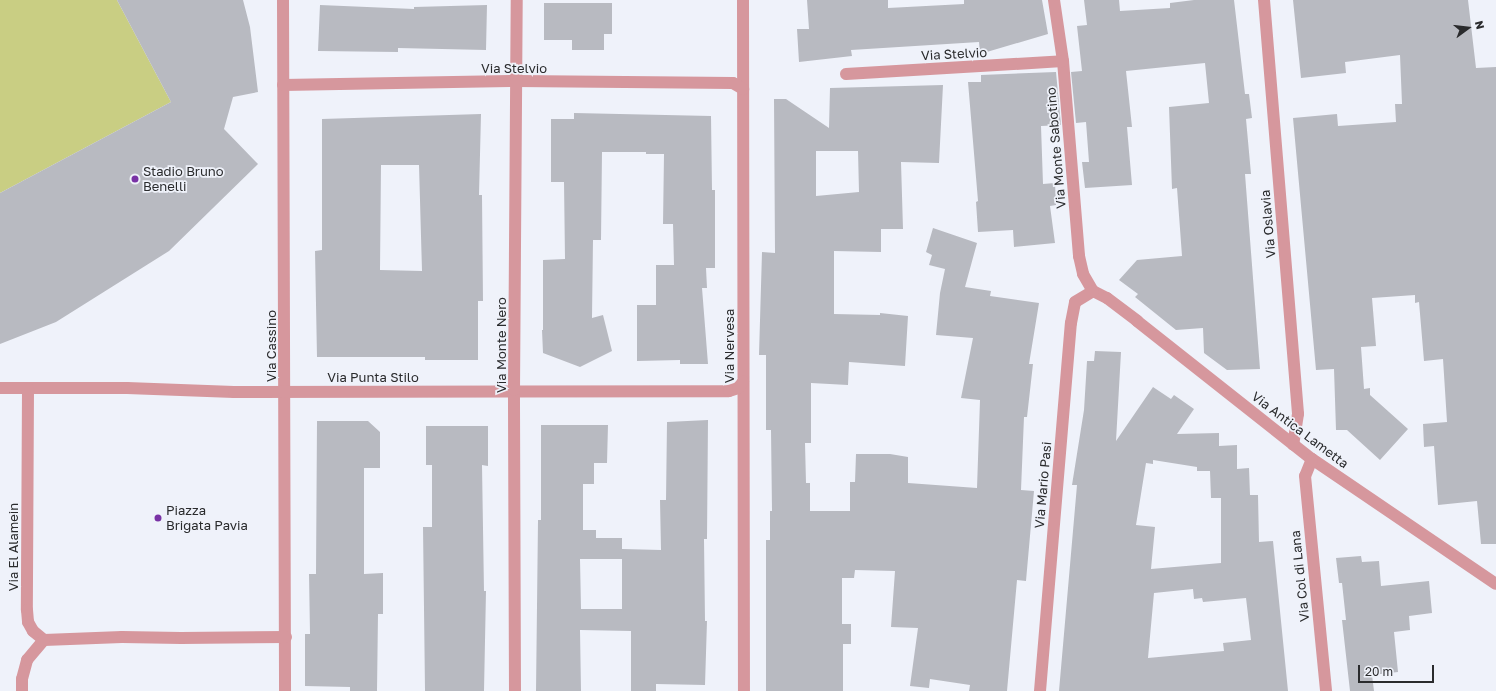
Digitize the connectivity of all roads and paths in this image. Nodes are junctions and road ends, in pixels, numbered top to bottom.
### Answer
1 (283, 0) edge
2 (517, 0) edge
3 (743, 0) edge
4 (1054, 0) edge
5 (1264, 0) edge
6 (1063, 61) junction
7 (846, 74) dead end
8 (517, 81) junction
9 (283, 85) junction
10 (743, 89) junction
11 (1093, 291) junction
12 (743, 382) junction
13 (0, 388) edge
14 (28, 389) junction
15 (514, 390) junction
16 (285, 391) junction
17 (1293, 445) junction
18 (1312, 459) junction
19 (1496, 584) edge
20 (286, 637) junction
21 (44, 640) junction
22 (22, 691) edge
23 (285, 691) edge
24 (515, 691) edge
25 (744, 691) edge
26 (1040, 691) edge
27 (1326, 691) edge

1 - 9 street, Via Cassino
2 - 8 street, Via Monte Nero
3 - 10 street, Via Nervesa
4 - 6 street, Via Monte Sabotino
5 - 17 street, Via Oslavia
6 - 7 street, Via Stelvio
6 - 11 street, Via Monte Sabotino
8 - 9 street, Via Stelvio
8 - 10 street, Via Stelvio
8 - 15 street, Via Monte Nero
9 - 16 street, Via Cassino
10 - 12 street, Via Nervesa
11 - 17 street, Via Antica Lametta
11 - 26 street, Via Mario Pasi
12 - 15 street, Via Punta Stilo
12 - 25 street, Via Nervesa
13 - 14 street, Via Punta Stilo
14 - 16 street, Via Punta Stilo
14 - 21 street, Via El Alamein
15 - 16 street, Via Punta Stilo
15 - 24 street, Via Monte Nero
16 - 20 street, Via Cassino
17 - 18 street, Via Antica Lametta
18 - 19 street, Via Antica Lametta
18 - 27 street, Via Col di Lana
20 - 21 street
20 - 23 street, Via Cassino
21 - 22 street

